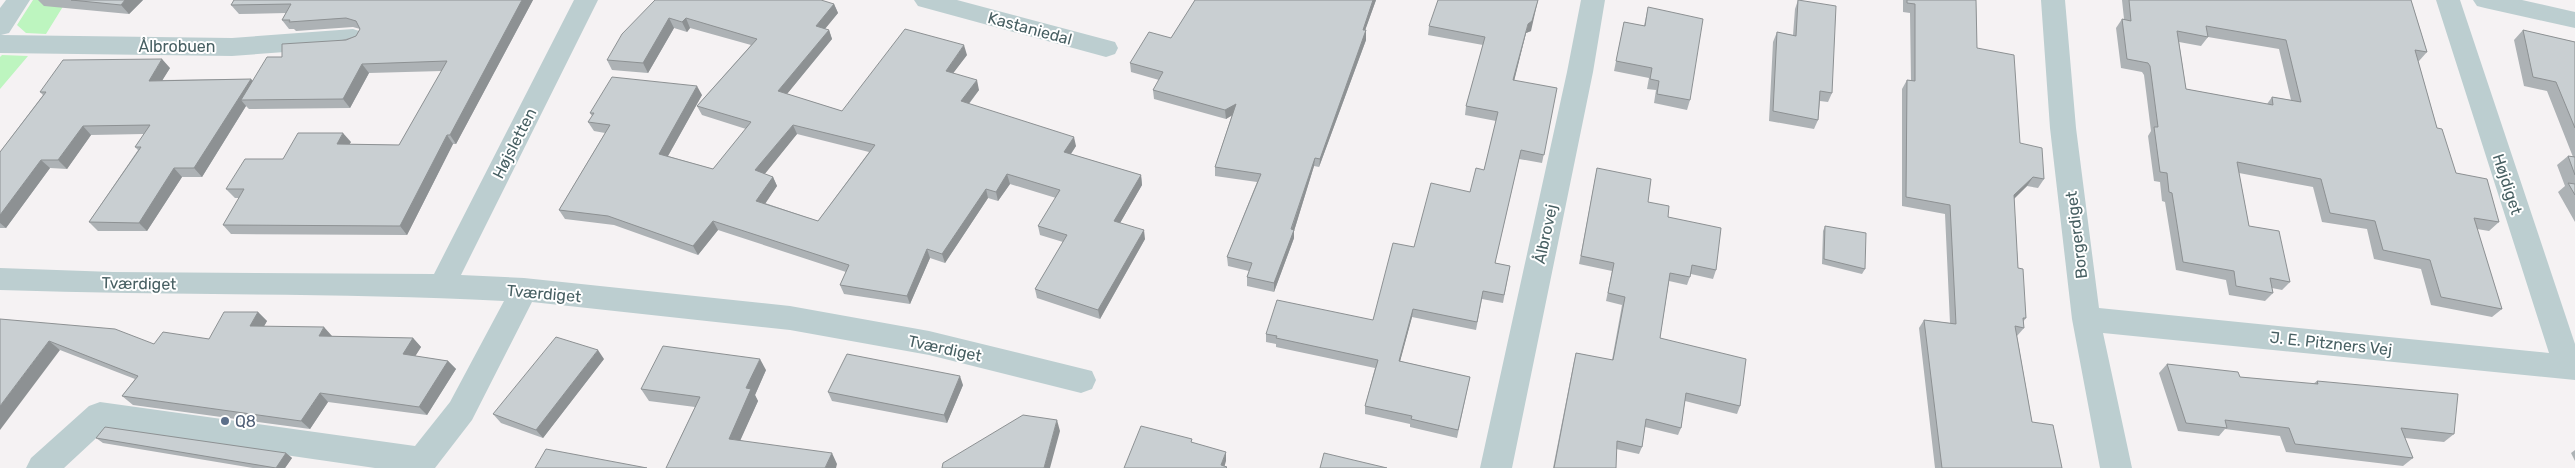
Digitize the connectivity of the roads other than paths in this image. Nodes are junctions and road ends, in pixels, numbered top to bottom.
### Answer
1 (18, 0) edge
2 (586, 0) edge
3 (926, 0) edge
4 (1592, 0) edge
5 (2053, 0) edge
6 (2448, 0) edge
7 (2484, 0) edge
8 (2575, 20) edge
9 (0, 27) edge
10 (354, 38) edge
11 (0, 44) edge
12 (1106, 48) dead end
13 (0, 279) edge
14 (442, 286) junction
15 (524, 290) junction
16 (2086, 319) junction
17 (2572, 368) edge
18 (1081, 380) dead end
19 (419, 464) edge
20 (42, 468) edge
21 (1496, 468) edge
22 (2116, 468) edge

1 - 9 street
2 - 14 street, Højsletten
3 - 12 street, Kastaniedal
4 - 21 street, Ålbrovej
5 - 16 street, Borgerdiget
6 - 17 street, Højdiget
7 - 8 street
10 - 11 street, Ålbrobuen
13 - 14 street, Tværdiget
14 - 15 street, Tværdiget
15 - 18 street, Tværdiget
15 - 19 street
16 - 17 street, J. E. Pitzners Vej
16 - 22 street, Borgerdiget
19 - 20 street

